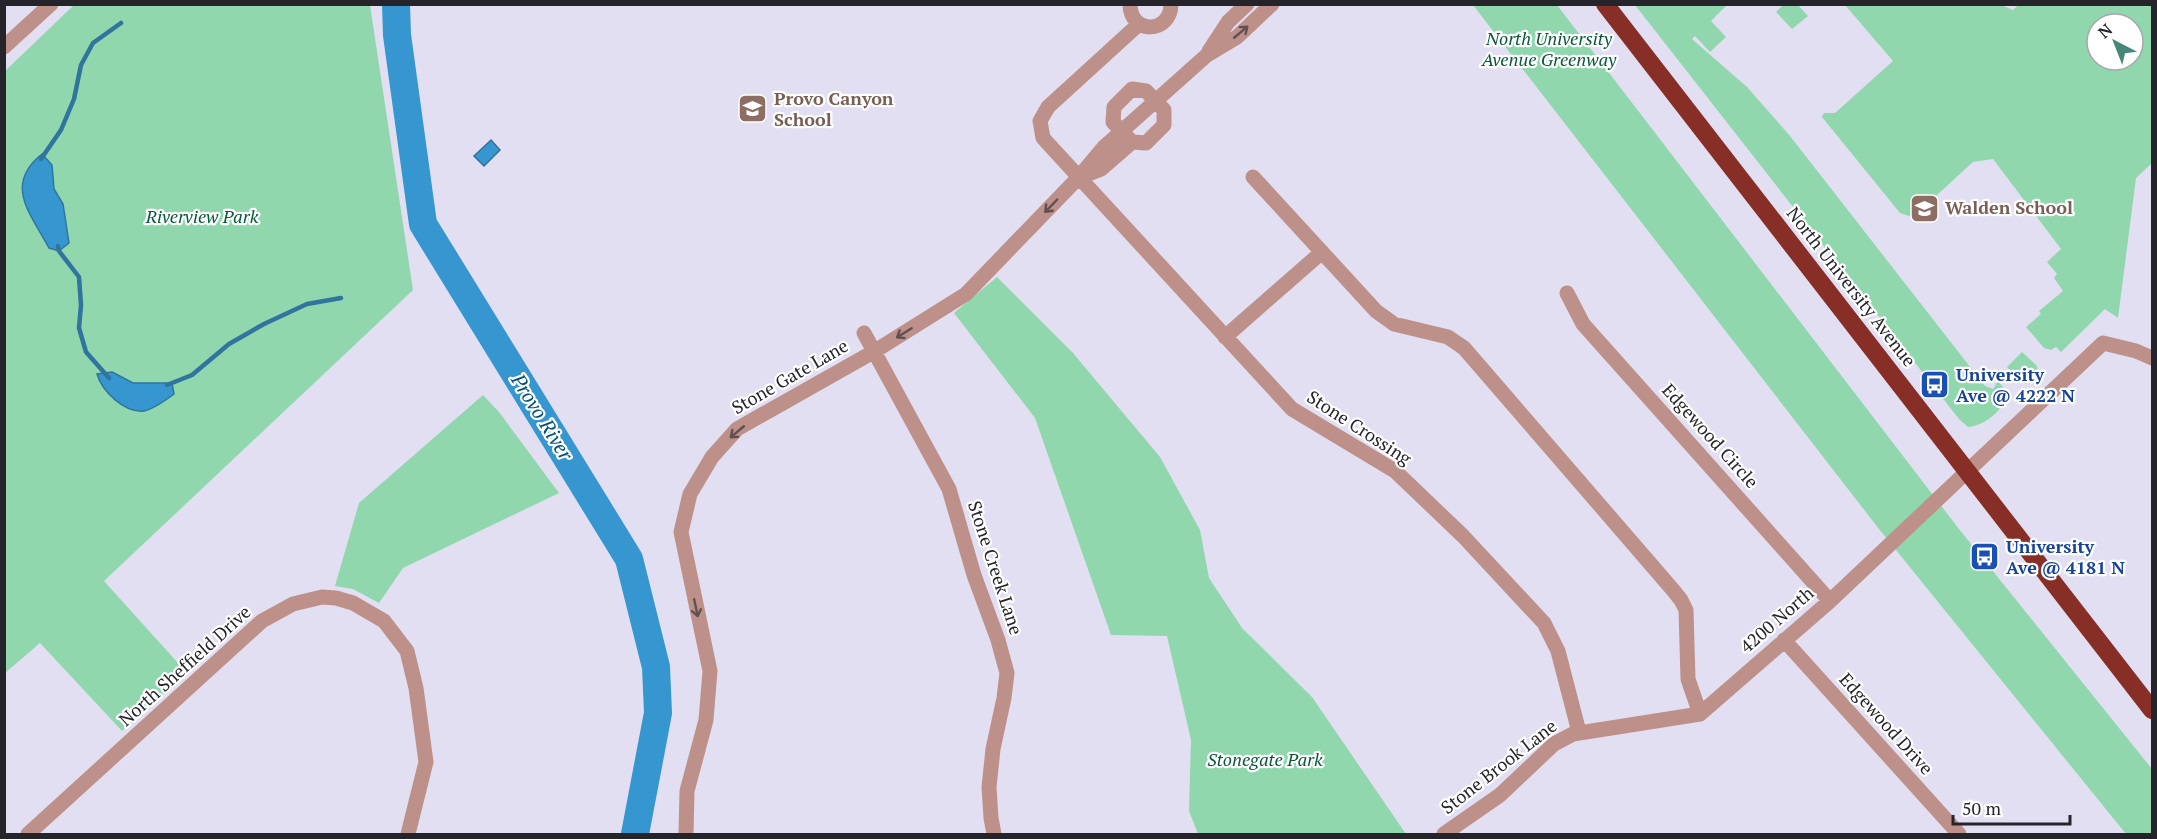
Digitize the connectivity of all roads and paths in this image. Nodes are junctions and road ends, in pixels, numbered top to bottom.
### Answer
1 (51, 4) edge
2 (1130, 4) edge
3 (1171, 4) edge
4 (1247, 4) edge
5 (1272, 4) edge
6 (1605, 4) edge
7 (1139, 24) junction
8 (4, 47) edge
9 (1207, 55) junction
10 (1156, 101) junction
11 (1127, 137) junction
12 (1253, 177) dead end
13 (1078, 178) junction
14 (1322, 252) junction
15 (1567, 293) dead end
16 (864, 333) dead end
17 (1225, 337) junction
18 (875, 351) junction
19 (2152, 358) edge
20 (1968, 472) junction
21 (1830, 601) junction
22 (1785, 640) junction
23 (2152, 710) edge
24 (1700, 714) junction
25 (1579, 732) junction
26 (28, 834) edge
27 (408, 834) edge
28 (686, 834) edge
29 (994, 834) edge
30 (1444, 834) edge
31 (1959, 834) edge

1 - 8 street
2 - 7 street
3 - 7 street
4 - 9 street, Stone Gate Lane
9 -> 5 street, Stone Gate Lane
6 - 20 highway, North University Avenue
7 - 13 street, Stone Crossing
9 - 10 street, Stone Gate Lane
10 - 11 street, Stone Gate Lane
10 - 11 street, Stone Gate Lane
10 - 11 street
11 - 13 street, Stone Gate Lane
12 - 14 street
13 - 17 street, Stone Crossing
13 -> 18 street, Stone Gate Lane
14 - 17 street
14 - 24 street
15 - 21 street, Edgewood Circle
16 - 18 street, Stone Creek Lane
17 - 25 street, Stone Crossing
18 -> 28 street, Stone Gate Lane
18 - 29 street, Stone Creek Lane
19 - 20 street, 4200 North
20 - 21 street, 4200 North
20 - 23 highway, North University Avenue
21 - 22 street, 4200 North
22 - 24 street, 4200 North
22 - 31 street, Edgewood Drive
24 - 25 street
25 - 30 street, Stone Brook Lane
26 - 27 street, North Sheffield Drive

